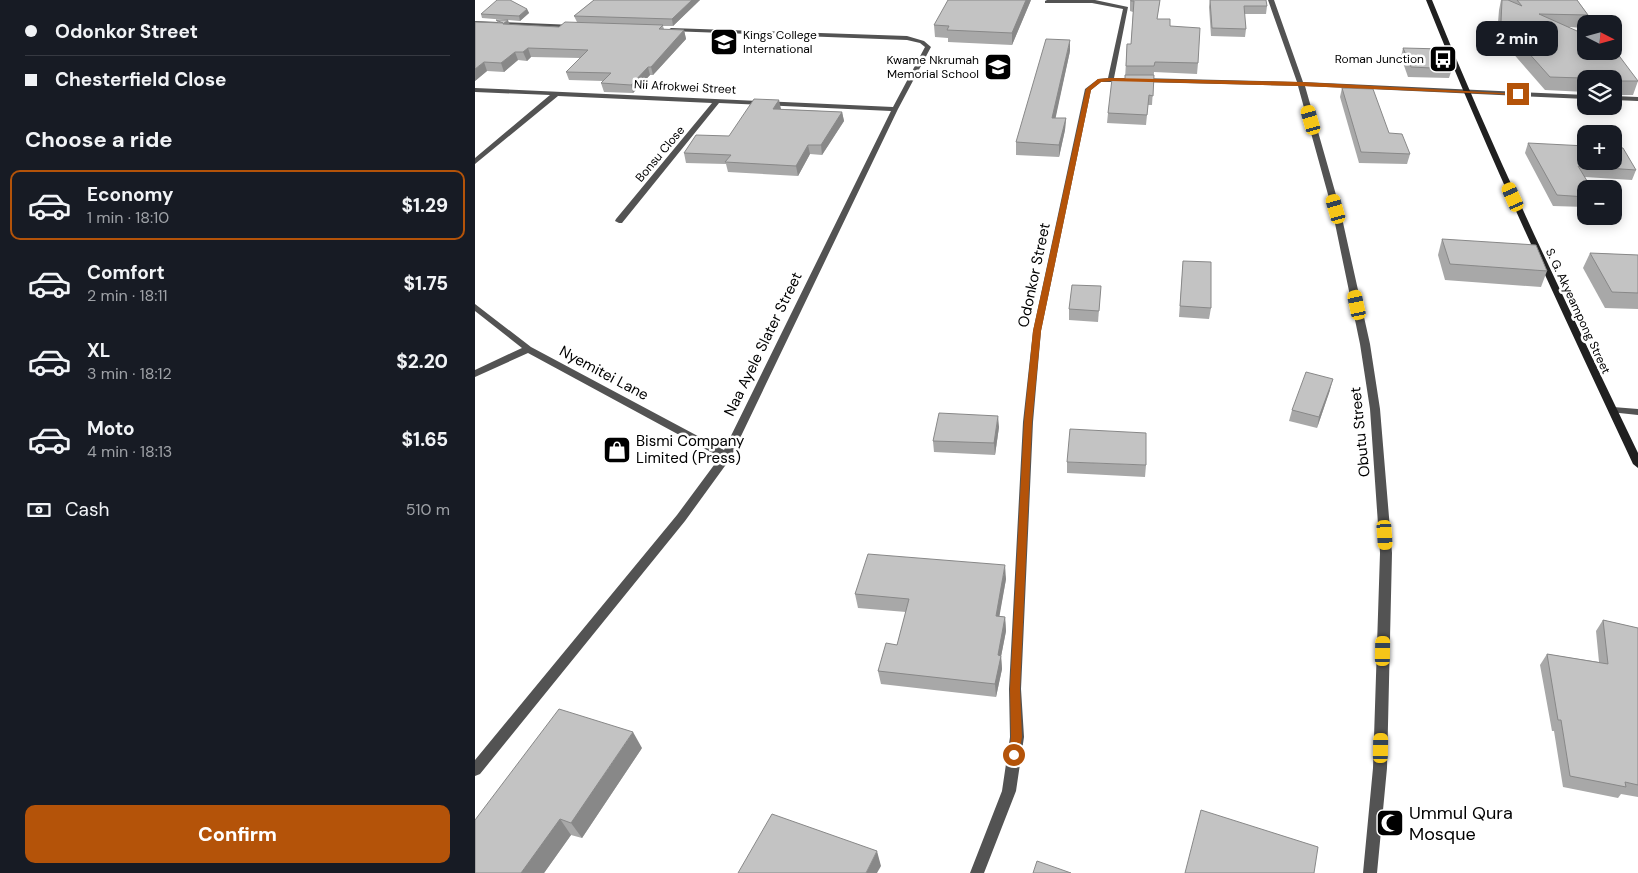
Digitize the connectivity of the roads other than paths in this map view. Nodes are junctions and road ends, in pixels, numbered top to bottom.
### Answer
1 (1271, 0) edge
2 (1429, 0) edge
3 (1047, 2) dead end
4 (483, 14) edge
5 (475, 22) edge
6 (583, 27) edge
7 (661, 30) edge
8 (1111, 80) junction
9 (1301, 84) junction
10 (475, 90) edge
11 (557, 92) junction
12 (1466, 92) junction
13 (1577, 96) edge
14 (1622, 98) edge
15 (1638, 99) edge
16 (719, 100) junction
17 (895, 109) junction
18 (475, 162) edge
19 (619, 221) dead end
20 (475, 307) edge
21 (528, 349) junction
22 (475, 374) edge
23 (1613, 410) junction
24 (1638, 412) edge
25 (726, 456) junction
26 (1638, 464) edge
27 (475, 770) edge
28 (977, 873) edge
29 (1370, 873) edge

1 - 9 street, Obutu Street
2 - 12 street, S. G. Akyeampong Street
3 - 8 street
4 - 5 street
5 - 6 street
7 - 17 street, Naa Ayele Slater Street
8 - 9 street, Odonkor Street
8 - 28 street, Odonkor Street
9 - 12 street, Odonkor Street
9 - 29 street, Obutu Street
10 - 11 street, Nii Afrokwei Street
11 - 16 street, Nii Afrokwei Street
11 - 18 street
12 - 13 street, Odonkor Street
12 - 23 street, S. G. Akyeampong Street
14 - 15 street
16 - 17 street, Nii Afrokwei Street
16 - 19 street, Bonsu Close
17 - 25 street, Naa Ayele Slater Street
20 - 21 street, Nyemitei Lane
21 - 22 street
21 - 25 street, Nyemitei Lane
23 - 24 street
23 - 26 street, S. G. Akyeampong Street
25 - 27 street, Naa Ayele Slater Street

